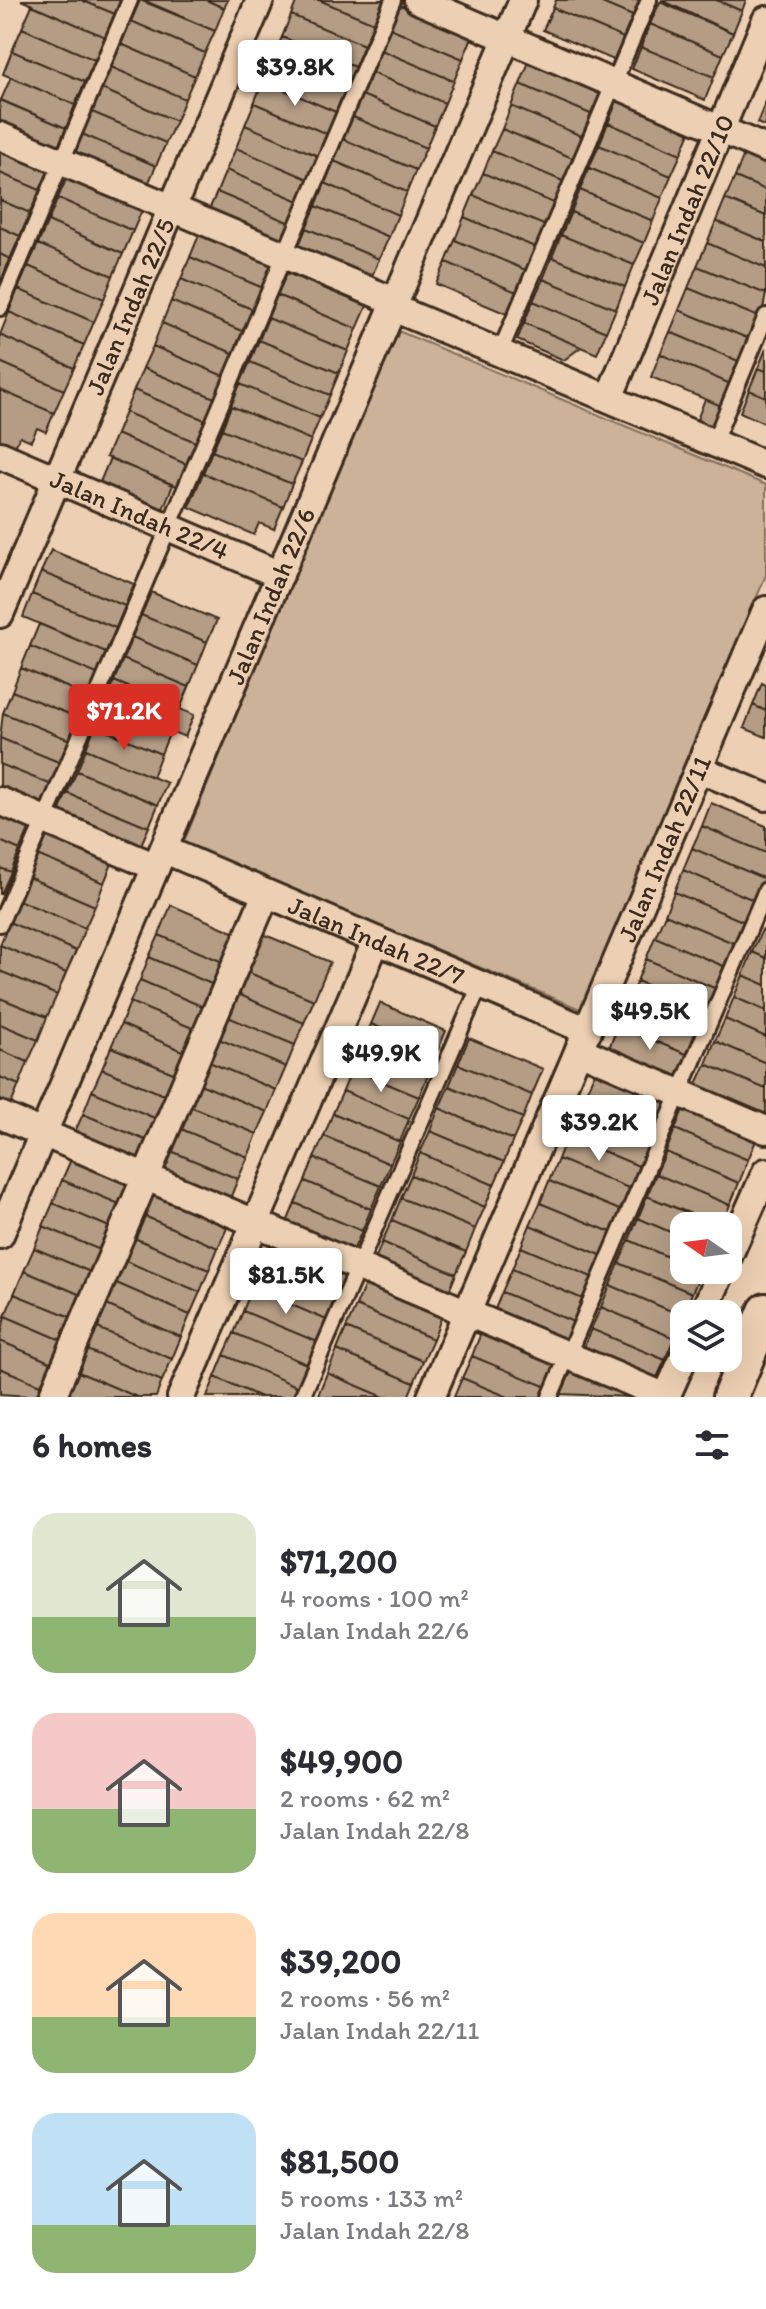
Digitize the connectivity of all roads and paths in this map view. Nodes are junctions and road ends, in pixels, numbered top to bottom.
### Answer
1 (130, 0) edge
2 (260, 0) edge
3 (393, 0) edge
4 (418, 0) edge
5 (523, 0) edge
6 (649, 0) edge
7 (766, 20) edge
8 (507, 37) junction
9 (614, 84) junction
10 (720, 129) junction
11 (0, 136) edge
12 (766, 149) edge
13 (63, 162) junction
14 (173, 208) junction
15 (286, 256) junction
16 (392, 304) junction
17 (0, 308) edge
18 (766, 316) edge
19 (500, 352) junction
20 (609, 398) junction
21 (714, 442) junction
22 (0, 455) edge
23 (766, 465) edge
24 (57, 480) junction
25 (170, 528) junction
26 (280, 575) junction
27 (766, 610) edge
28 (0, 614) edge
29 (699, 769) junction
30 (766, 797) edge
31 (0, 801) edge
32 (44, 819) junction
33 (160, 859) junction
34 (766, 890) edge
35 (266, 894) junction
36 (0, 924) edge
37 (376, 941) junction
38 (480, 985) junction
39 (583, 1040) junction
40 (679, 1093) junction
41 (0, 1115) edge
42 (766, 1130) edge
43 (44, 1134) junction
44 (766, 1172) edge
45 (148, 1176) junction
46 (256, 1222) junction
47 (742, 1226) edge
48 (0, 1235) edge
49 (359, 1266) junction
50 (766, 1311) edge
51 (467, 1312) junction
52 (567, 1355) junction
53 (677, 1372) edge
54 (52, 1397) edge
55 (181, 1397) edge
56 (302, 1397) edge
57 (431, 1397) edge
58 (550, 1397) edge
59 (666, 1397) edge
60 (730, 1397) edge

1 - 13 lane
2 - 14 street, Jalan Indah 22/5
3 - 15 lane
4 - 8 street
5 - 8 street, Jalan Indah 22/6
6 - 9 lane
7 - 10 street, Jalan Indah 22/10
8 - 9 street
8 - 16 street, Jalan Indah 22/6
9 - 10 street
9 - 19 lane
10 - 12 street
10 - 20 street, Jalan Indah 22/10
11 - 13 street
13 - 14 street
13 - 17 lane
14 - 15 street
14 - 24 street, Jalan Indah 22/5
15 - 16 street
15 - 25 lane
16 - 19 street
16 - 26 street, Jalan Indah 22/6
18 - 21 lane
19 - 20 street
20 - 21 street
21 - 23 street
22 - 24 street, Jalan Indah 22/4
24 - 25 street, Jalan Indah 22/4
24 - 28 street, Jalan Indah 22/5
25 - 26 street, Jalan Indah 22/4
25 - 32 lane
26 - 33 street, Jalan Indah 22/6
27 - 29 street, Jalan Indah 22/11
29 - 30 street
29 - 39 street, Jalan Indah 22/11
31 - 32 street, Jalan Indah 22/7
32 - 33 street, Jalan Indah 22/7
32 - 36 lane
33 - 35 street, Jalan Indah 22/7
33 - 43 street, Jalan Indah 22/6
34 - 40 lane
35 - 37 street, Jalan Indah 22/7
35 - 45 street
37 - 38 street, Jalan Indah 22/7
37 - 46 street
38 - 39 street, Jalan Indah 22/7
38 - 49 lane
39 - 40 street, Jalan Indah 22/7
39 - 51 street, Jalan Indah 22/11
40 - 42 street, Jalan Indah 22/7
40 - 52 lane
41 - 43 street
43 - 45 street
43 - 48 street, Jalan Indah 22/6
44 - 47 street
45 - 46 street
45 - 54 street
46 - 49 street
46 - 55 street
49 - 51 street
49 - 56 lane
50 - 60 street
51 - 52 street
51 - 57 street, Jalan Indah 22/11
52 - 58 lane
52 - 59 street
53 - 59 street

